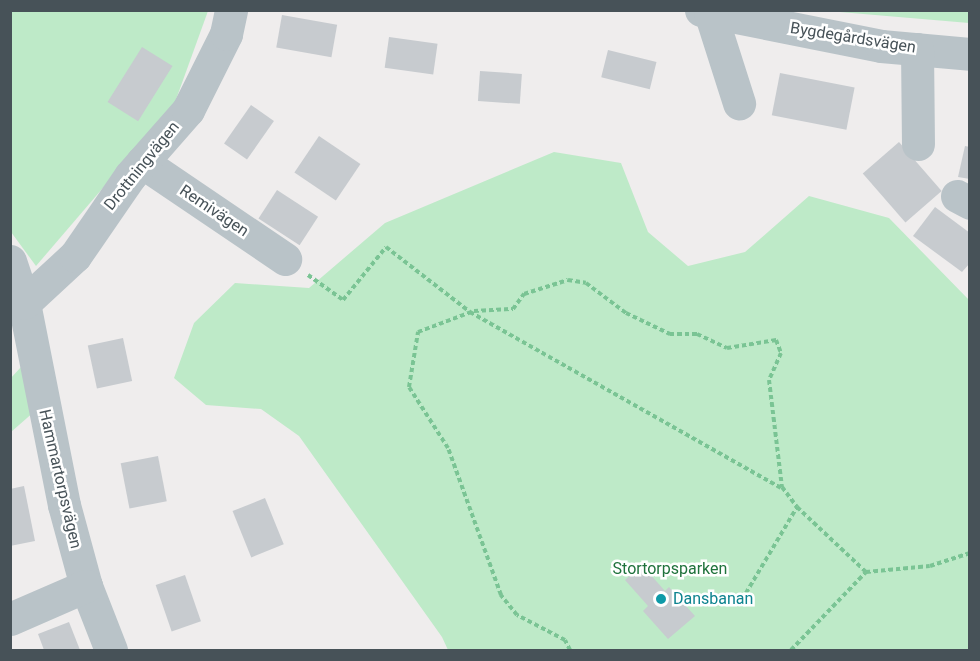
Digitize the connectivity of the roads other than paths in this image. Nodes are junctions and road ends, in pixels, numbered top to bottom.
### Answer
1 (231, 10) edge
2 (705, 11) edge
3 (917, 49) junction
4 (969, 54) edge
5 (739, 104) dead end
6 (918, 144) dead end
7 (142, 162) junction
8 (285, 259) road end
9 (10, 261) edge
10 (24, 303) junction
11 (22, 350) edge
12 (86, 586) junction
13 (10, 619) edge
14 (111, 651) edge

1 - 7 street, Drottningvägen
2 - 3 street, Bygdegårdsvägen
2 - 5 street
3 - 4 street, Bygdegårdsvägen
3 - 6 street
7 - 8 street, Remivägen
7 - 10 street, Drottningvägen
9 - 10 street, Hammartorpsvägen
10 - 11 street, Hammartorpsvägen
11 - 12 street, Hammartorpsvägen
12 - 13 street
12 - 14 street, Hammartorpsvägen

